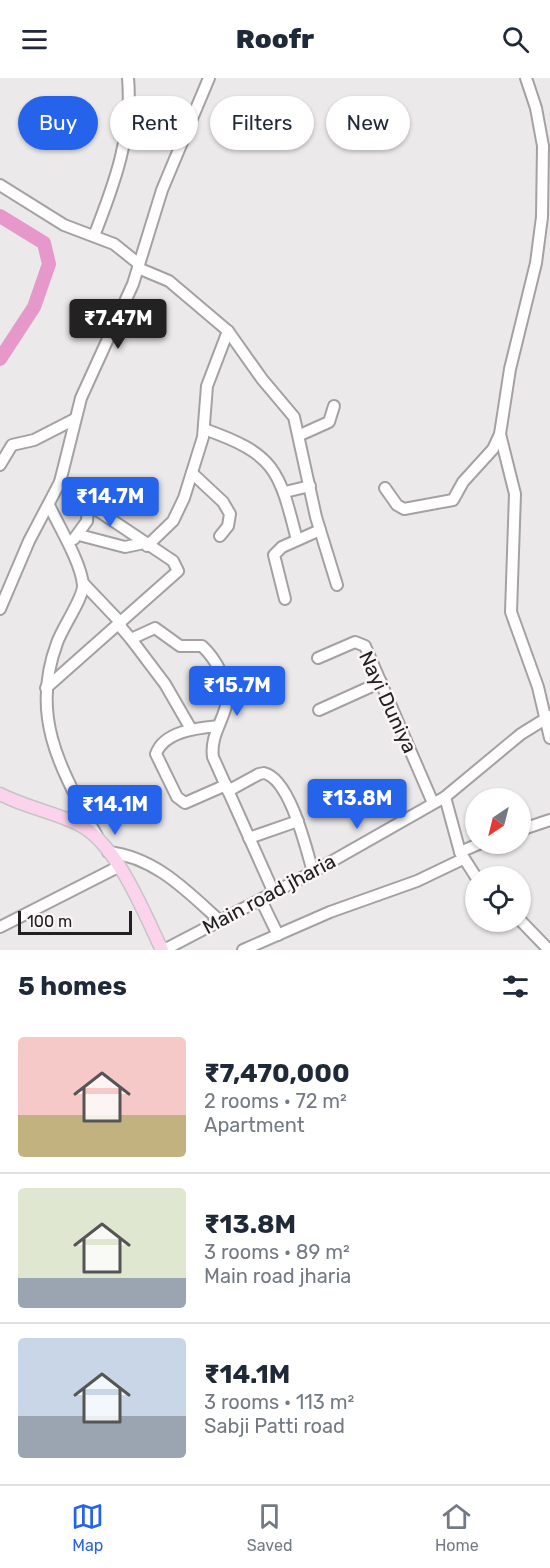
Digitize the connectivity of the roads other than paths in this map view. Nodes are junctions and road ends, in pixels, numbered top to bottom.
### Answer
1 (128, 78) edge
2 (209, 78) edge
3 (526, 78) edge
4 (0, 185) edge
5 (94, 236) junction
6 (139, 266) junction
7 (228, 331) junction
8 (333, 406) dead end
9 (75, 418) junction
10 (204, 429) junction
11 (500, 434) junction
12 (300, 435) junction
13 (0, 465) edge
14 (192, 473) junction
15 (60, 482) junction
16 (310, 486) junction
17 (385, 488) dead end
18 (285, 492) junction
19 (88, 505) junction
20 (49, 506) junction
21 (320, 530) junction
22 (79, 535) junction
23 (220, 536) dead end
24 (297, 540) junction
25 (67, 544) junction
26 (145, 544) junction
27 (83, 583) junction
28 (337, 585) dead end
29 (285, 599) dead end
30 (0, 609) edge
31 (120, 624) junction
32 (131, 639) junction
33 (318, 658) dead end
34 (381, 682) junction
35 (46, 688) junction
36 (319, 710) dead end
37 (547, 717) edge
38 (218, 726) junction
39 (191, 729) junction
40 (550, 738) edge
41 (227, 788) junction
42 (0, 794) edge
43 (445, 796) junction
44 (433, 803) junction
45 (550, 820) edge
46 (298, 821) junction
47 (531, 826) edge
48 (249, 838) junction
49 (98, 839) junction
50 (108, 852) junction
51 (465, 853) edge
52 (461, 855) junction
53 (468, 866) edge
54 (118, 867) junction
55 (313, 872) junction
56 (274, 893) junction
57 (261, 900) junction
58 (220, 921) junction
59 (0, 927) edge
60 (531, 931) edge
61 (278, 935) junction
62 (163, 950) edge
63 (243, 950) edge
64 (549, 950) edge

1 - 5 street
2 - 6 street
3 - 11 street
4 - 5 street
5 - 6 street
6 - 7 street
6 - 9 street
7 - 10 street
7 - 12 street
8 - 12 street
9 - 13 street
9 - 15 street
10 - 14 street
10 - 18 street
11 - 17 street
11 - 37 street
12 - 16 street
14 - 23 street
14 - 26 street
15 - 19 street
15 - 20 street
16 - 18 street
16 - 21 street
18 - 24 street
19 - 22 street
19 - 26 street
20 - 25 street
20 - 30 street
21 - 24 street
21 - 28 street
22 - 25 street
22 - 26 street
24 - 29 street
25 - 27 street
26 - 31 street
27 - 31 street
27 - 35 street
31 - 32 street
31 - 35 street
32 - 38 street
32 - 39 street
33 - 34 street, Nayi Duniya
34 - 36 street
34 - 44 street, Nayi Duniya
35 - 49 street
37 - 40 street
37 - 43 street, Main road jharia
38 - 39 street
38 - 41 street
39 - 41 street
41 - 46 street
41 - 48 street
42 - 49 main road
43 - 44 street, Main road jharia
43 - 52 street
44 - 55 street, Main road jharia
45 - 47 street
46 - 48 street
46 - 55 street
48 - 56 street
49 - 50 main road
50 - 54 main road
50 - 58 street
51 - 52 street
52 - 53 street
52 - 61 street
54 - 59 street
54 - 62 main road
55 - 56 street, Main road jharia
56 - 57 street, Main road jharia
57 - 58 street, Main road jharia
57 - 61 street
58 - 62 street, Main road jharia
60 - 64 street
61 - 63 street

